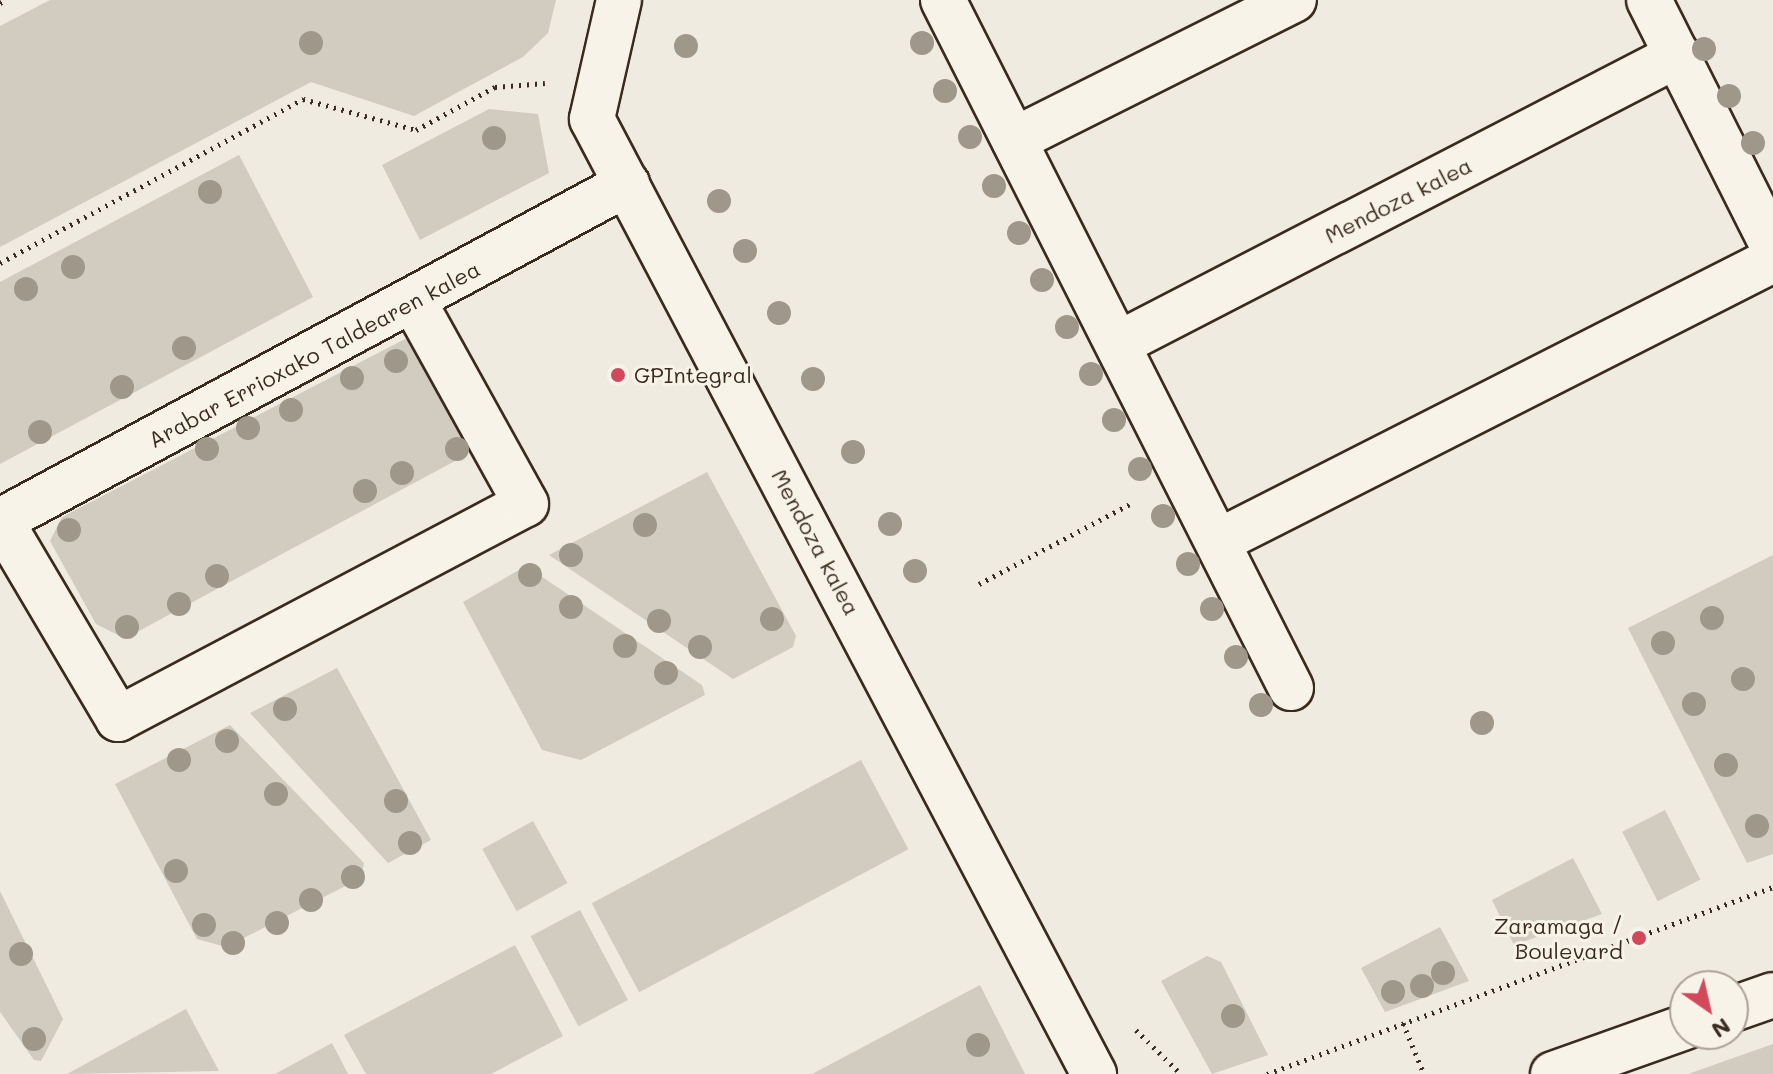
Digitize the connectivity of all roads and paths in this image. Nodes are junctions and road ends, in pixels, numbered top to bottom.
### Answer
1 (6, 0) edge
2 (619, 0) edge
3 (943, 0) edge
4 (1294, 0) edge
5 (1649, 0) edge
6 (0, 3) edge
7 (1678, 55) junction
8 (545, 83) dead end
9 (1014, 140) junction
10 (627, 184) junction
11 (1773, 247) edge
12 (1773, 260) edge
13 (0, 263) edge
14 (414, 302) junction
15 (1118, 344) junction
16 (1185, 476) junction
17 (1, 521) edge
18 (1219, 541) junction
19 (979, 584) dead end
20 (1291, 688) dead end
21 (1773, 887) edge
22 (1773, 995) edge
23 (1749, 1003) edge
24 (1403, 1023) junction
25 (1669, 1033) edge
26 (1094, 1074) edge
27 (1267, 1074) edge
28 (1424, 1074) edge
29 (1553, 1074) edge

1 - 6 path
2 - 10 street, Mendoza kalea
3 - 9 street
4 - 9 street
5 - 7 street
7 - 11 street
7 - 15 street, Mendoza kalea
8 - 13 path
9 - 15 street
10 - 14 street, Arabar Errioxako Taldearen kalea
10 - 26 street, Mendoza kalea
12 - 18 street
14 - 17 street, Arabar Errioxako Taldearen kalea
14 - 17 street
15 - 16 street
16 - 18 street
16 - 19 path
18 - 20 street
21 - 24 path
22 - 23 street
24 - 27 path
24 - 28 path
25 - 29 street

